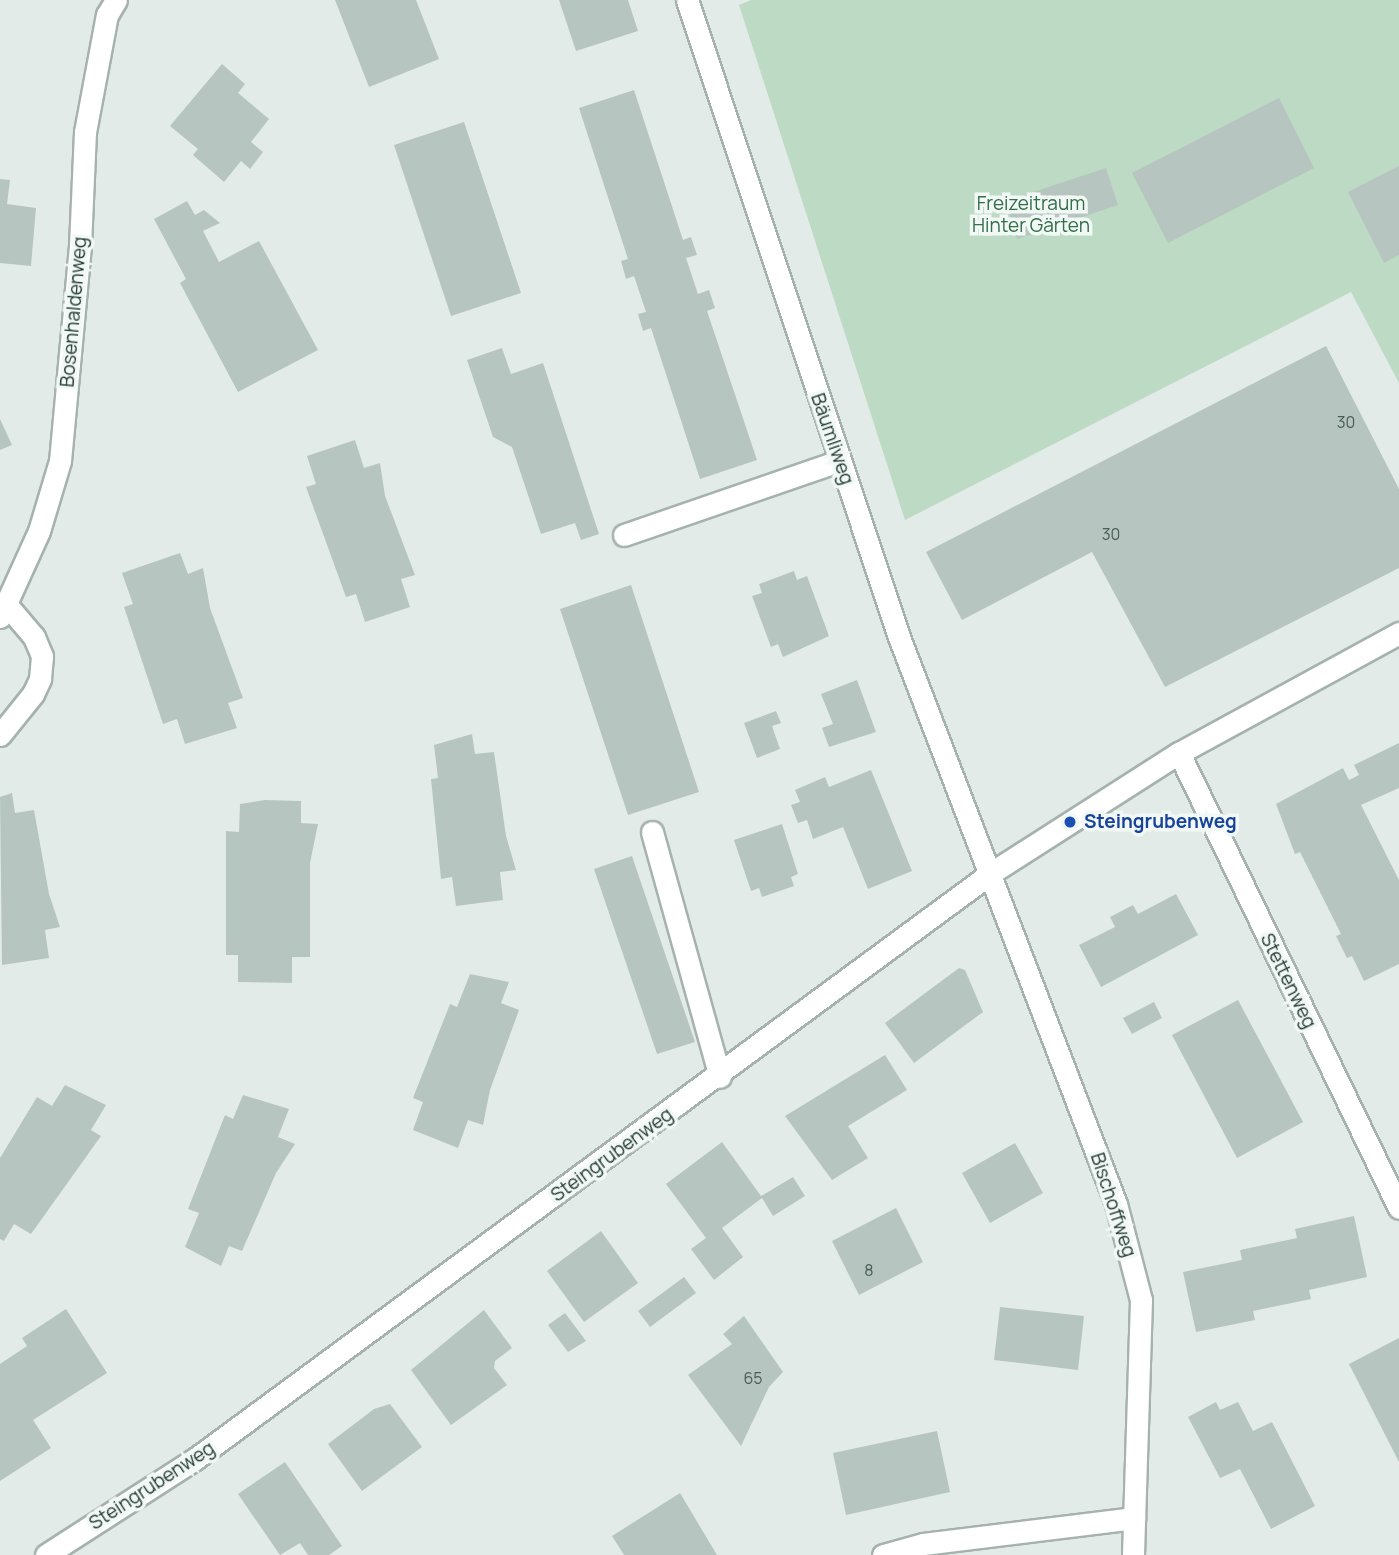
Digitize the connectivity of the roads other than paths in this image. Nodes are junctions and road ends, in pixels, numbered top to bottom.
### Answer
1 (116, 0) edge
2 (687, 0) edge
3 (839, 461) junction
4 (624, 536) dead end
5 (3, 610) edge
6 (1399, 633) edge
7 (0, 735) edge
8 (1179, 753) junction
9 (652, 832) dead end
10 (991, 873) junction
11 (720, 1077) junction
12 (1399, 1208) edge
13 (1134, 1518) junction
14 (46, 1555) edge
15 (883, 1555) edge
16 (1133, 1555) edge

1 - 5 street, Bosenhaldenweg
2 - 3 street, Bäumliweg
3 - 4 street
3 - 10 street, Bäumliweg
5 - 7 street
6 - 8 street, Steingrubenweg
8 - 10 street, Steingrubenweg
8 - 12 street, Stettenweg
9 - 11 street
10 - 11 street, Steingrubenweg
10 - 13 street, Bischoffweg
11 - 14 street, Steingrubenweg
13 - 15 street
13 - 16 street, Bischoffweg

